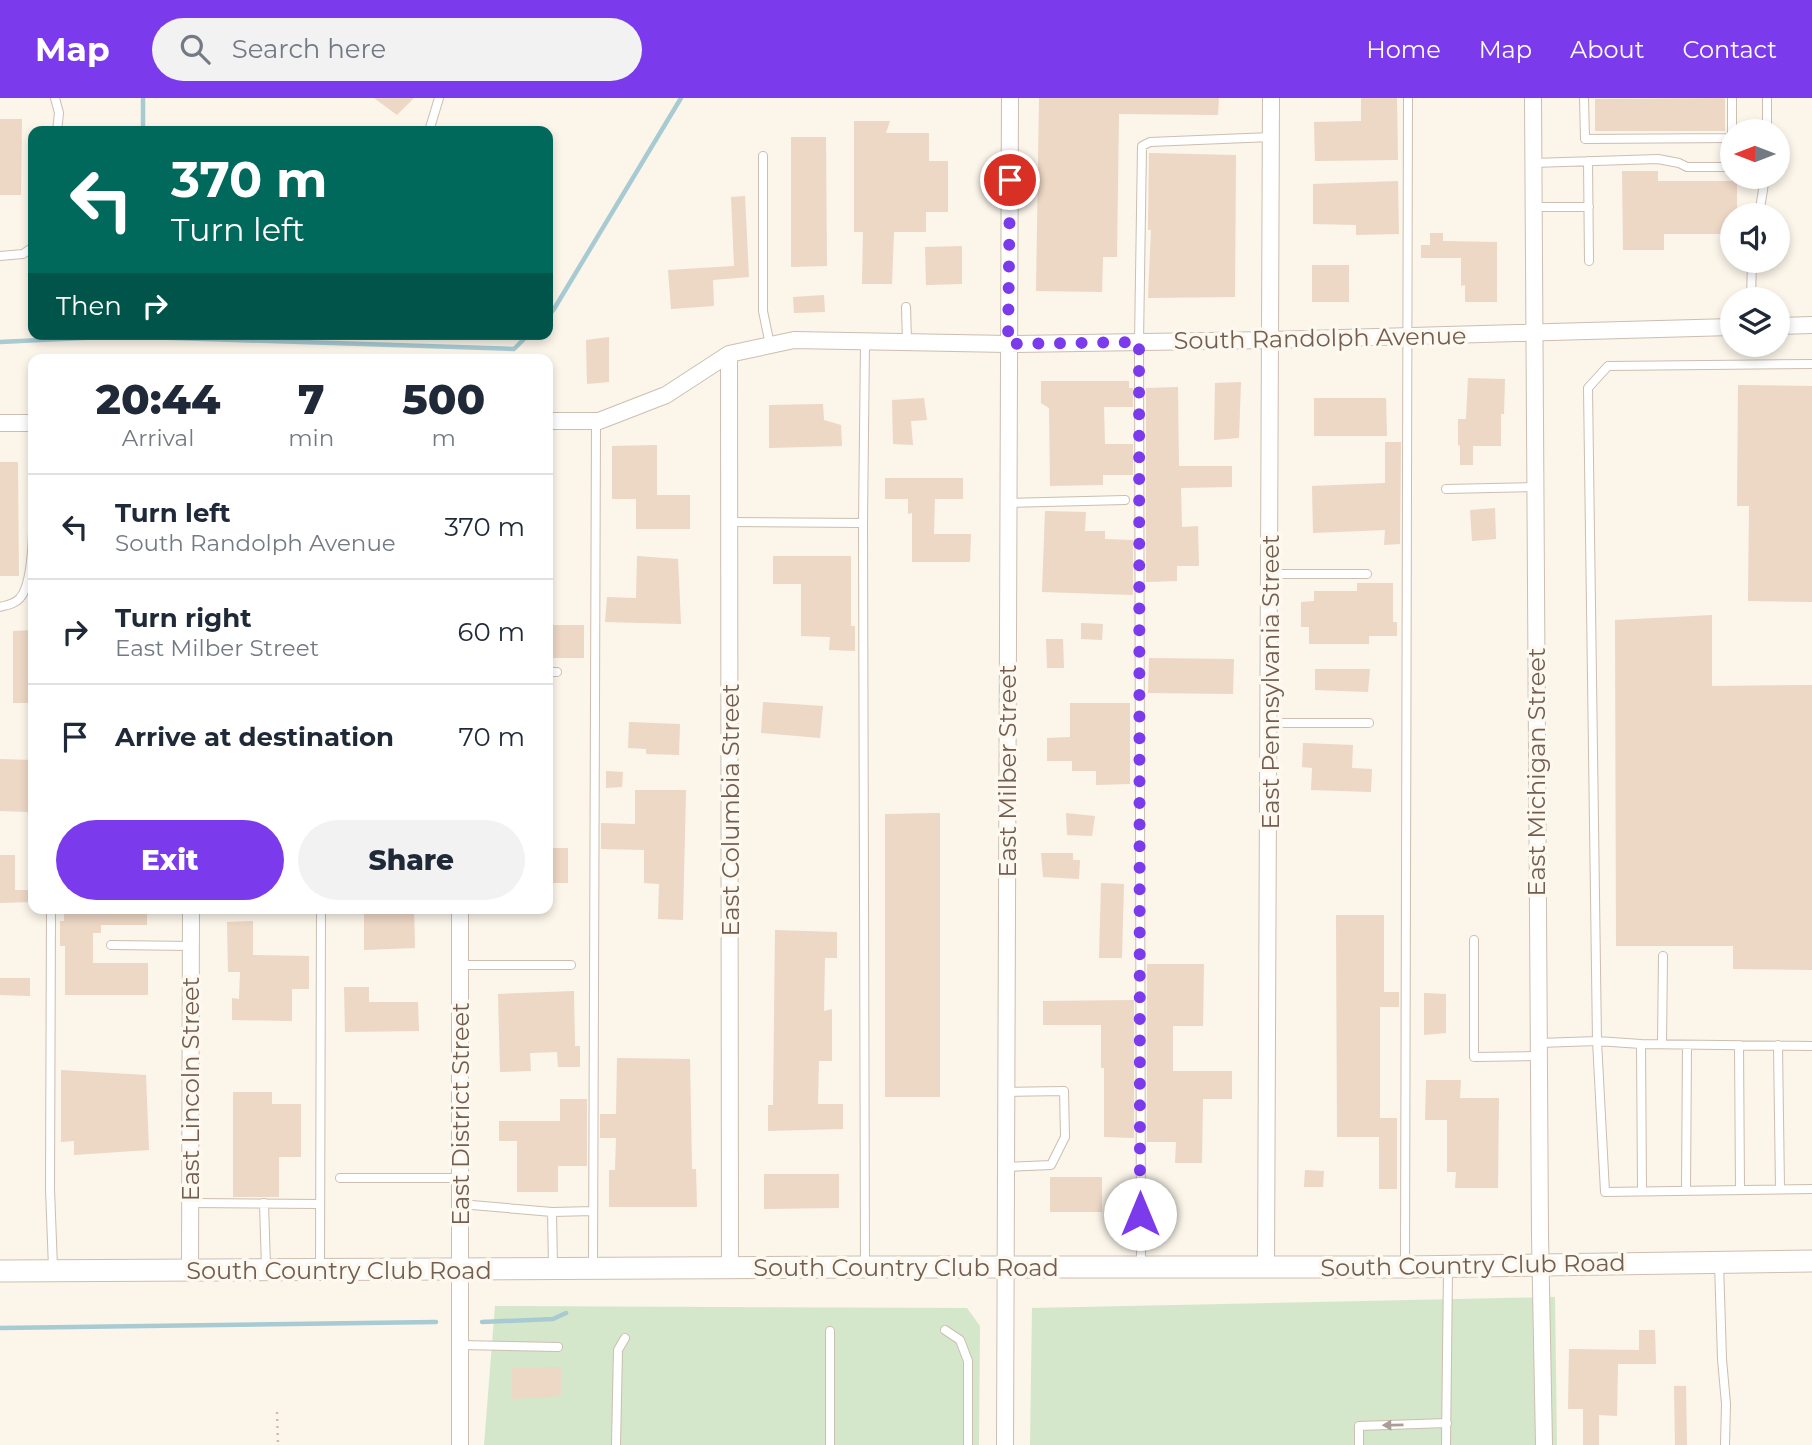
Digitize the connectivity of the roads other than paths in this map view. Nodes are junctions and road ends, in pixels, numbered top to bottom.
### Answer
1 (55, 98) edge
2 (439, 98) edge
3 (1010, 98) edge
4 (1271, 98) edge
5 (1408, 98) edge
6 (1533, 98) edge
7 (1584, 98) edge
8 (1732, 98) edge
9 (1767, 98) edge
10 (1767, 119) edge
11 (58, 126) edge
12 (431, 126) edge
13 (1271, 137) junction
14 (763, 156) dead end
15 (1588, 161) junction
16 (1533, 163) junction
17 (1720, 167) edge
18 (1533, 207) junction
19 (1589, 207) junction
20 (28, 250) edge
21 (0, 256) edge
22 (1589, 261) dead end
23 (906, 307) dead end
24 (1812, 325) edge
25 (1790, 326) edge
26 (1720, 327) edge
27 (1533, 332) junction
28 (1407, 336) junction
29 (1271, 340) junction
30 (865, 342) junction
31 (907, 342) junction
32 (1139, 342) junction
33 (1008, 344) junction
34 (770, 345) junction
35 (729, 354) junction
36 (1812, 364) edge
37 (553, 421) edge
38 (596, 421) junction
39 (0, 422) edge
40 (28, 423) edge
41 (1534, 487) junction
42 (1446, 489) dead end
43 (1125, 500) dead end
44 (1008, 503) junction
45 (730, 522) junction
46 (863, 523) junction
47 (1270, 573) junction
48 (1367, 573) dead end
49 (28, 578) edge
50 (0, 607) edge
51 (1269, 723) junction
52 (1369, 723) dead end
53 (51, 914) edge
54 (191, 914) edge
55 (321, 914) edge
56 (460, 914) edge
57 (1474, 940) dead end
58 (111, 945) dead end
59 (191, 946) junction
60 (1663, 956) dead end
61 (460, 965) junction
62 (571, 965) dead end
63 (1597, 1041) junction
64 (1641, 1044) junction
65 (1662, 1044) junction
66 (1687, 1045) junction
67 (1739, 1045) junction
68 (1777, 1045) junction
69 (1812, 1046) edge
70 (1539, 1050) junction
71 (1006, 1092) junction
72 (1006, 1167) junction
73 (340, 1178) dead end
74 (460, 1178) junction
75 (1780, 1189) junction
76 (1812, 1189) edge
77 (1740, 1190) junction
78 (1642, 1191) junction
79 (1686, 1191) junction
80 (190, 1203) junction
81 (264, 1203) junction
82 (320, 1204) junction
83 (460, 1204) junction
84 (593, 1211) junction
85 (552, 1212) junction
86 (1812, 1261) edge
87 (1719, 1262) junction
88 (1540, 1264) junction
89 (1006, 1266) junction
90 (1448, 1266) junction
91 (730, 1267) junction
92 (865, 1267) junction
93 (1266, 1267) junction
94 (593, 1268) junction
95 (1405, 1268) junction
96 (460, 1269) junction
97 (553, 1269) junction
98 (1141, 1269) junction
99 (190, 1270) junction
100 (266, 1270) junction
101 (320, 1270) junction
102 (0, 1271) edge
103 (53, 1271) junction
104 (945, 1330) dead end
105 (830, 1331) dead end
106 (625, 1338) dead end
107 (460, 1345) junction
108 (558, 1347) dead end
109 (1447, 1423) junction
110 (460, 1445) edge
111 (616, 1445) edge
112 (831, 1445) edge
113 (968, 1445) edge
114 (1005, 1445) edge
115 (1359, 1445) edge
116 (1446, 1445) edge
117 (1545, 1445) edge
118 (1725, 1445) edge

1 - 11 lane
2 - 12 lane
3 - 33 street, East Milber Street
4 - 13 street, East Pennsylvania Street
5 - 28 lane
6 - 16 street, East Michigan Street
7 - 8 lane
9 - 10 lane
13 - 29 street, East Pennsylvania Street
13 - 32 lane
14 - 34 lane
15 - 16 lane
15 - 17 lane
15 - 19 lane
16 - 18 street, East Michigan Street
18 - 19 lane
18 - 27 street, East Michigan Street
19 - 22 lane
20 - 21 lane
23 - 31 lane
24 - 25 street
26 - 27 street, South Randolph Avenue
27 - 28 street, South Randolph Avenue
27 - 41 street, East Michigan Street
28 - 29 street, South Randolph Avenue
28 - 95 lane
29 - 32 street, South Randolph Avenue
29 - 47 street, East Pennsylvania Street
30 - 31 street, South Randolph Avenue
30 - 34 street, South Randolph Avenue
30 - 46 lane
31 - 33 street, South Randolph Avenue
32 - 33 street, South Randolph Avenue
32 - 98 lane
33 - 44 street, East Milber Street
34 - 35 street, South Randolph Avenue
35 - 38 street, South Randolph Avenue
35 - 45 street, East Columbia Street
36 - 63 lane
37 - 38 street, South Randolph Avenue
38 - 84 lane
39 - 40 street
41 - 42 lane
41 - 70 street, East Michigan Street
43 - 44 lane
44 - 71 street, East Milber Street
45 - 46 lane
45 - 91 street, East Columbia Street
46 - 92 lane
47 - 48 lane
47 - 51 street, East Pennsylvania Street
49 - 50 lane
51 - 52 lane
51 - 93 street, East Pennsylvania Street
53 - 103 lane
54 - 59 street, East Lincoln Street
55 - 82 lane
56 - 61 street, East District Street
57 - 70 lane
58 - 59 lane
59 - 80 street, East Lincoln Street
60 - 65 lane
61 - 62 lane
61 - 74 street, East District Street
63 - 64 lane
63 - 70 lane
63 - 78 lane
64 - 65 lane
64 - 78 lane
65 - 66 lane
66 - 67 lane
66 - 79 lane
67 - 68 lane
67 - 77 lane
68 - 69 lane
68 - 75 lane
70 - 88 street, East Michigan Street
71 - 72 street, East Milber Street
71 - 72 lane
72 - 89 street, East Milber Street
73 - 74 lane
74 - 83 street, East District Street
75 - 76 lane
75 - 77 lane
77 - 79 lane
78 - 79 lane
80 - 81 lane
80 - 99 street, East Lincoln Street
81 - 82 lane
81 - 100 lane
82 - 101 lane
83 - 85 lane
83 - 96 street, East District Street
84 - 85 lane
84 - 94 lane
85 - 97 lane
86 - 87 street, South Country Club Road
87 - 88 street, South Country Club Road
87 - 118 lane
88 - 90 street, South Country Club Road
88 - 117 street, East Michigan Street
89 - 92 street, South Country Club Road
89 - 98 street, South Country Club Road
89 - 114 street, East Milber Street
90 - 95 street, South Country Club Road
90 - 109 lane
91 - 92 street, South Country Club Road
91 - 94 street, South Country Club Road
93 - 95 street, South Country Club Road
93 - 98 street, South Country Club Road
94 - 97 street, South Country Club Road
96 - 97 street, South Country Club Road
96 - 101 street, South Country Club Road
96 - 107 street, East District Street
99 - 100 street, South Country Club Road
99 - 103 street, South Country Club Road
100 - 101 street, South Country Club Road
102 - 103 street, South Country Club Road
104 - 113 lane
105 - 112 lane
106 - 111 lane
107 - 108 lane
107 - 110 street, East District Street
109 -> 115 lane
109 - 116 lane

